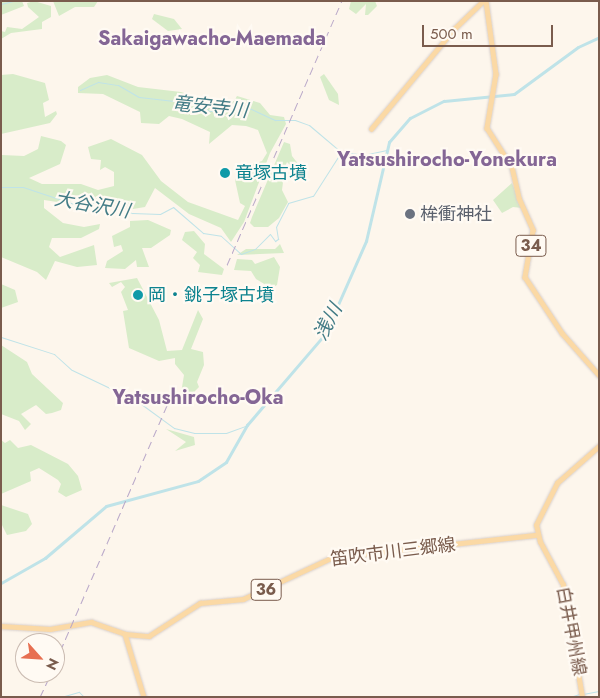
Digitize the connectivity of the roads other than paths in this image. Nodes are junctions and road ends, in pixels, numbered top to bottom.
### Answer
1 (484, 1) edge
2 (371, 129) dead end
3 (599, 375) edge
4 (599, 446) edge
5 (537, 535) junction
6 (1, 626) edge
7 (125, 634) junction
8 (582, 695) edge
9 (144, 697) edge

1 - 2 main road, 34
1 - 3 main road, 34
4 - 5 main road
5 - 7 main road, 笛吹市川三郷線 / 36
5 - 8 main road, 白井甲州線
6 - 7 main road, 笛吹市川三郷線 / 36
7 - 9 main road

